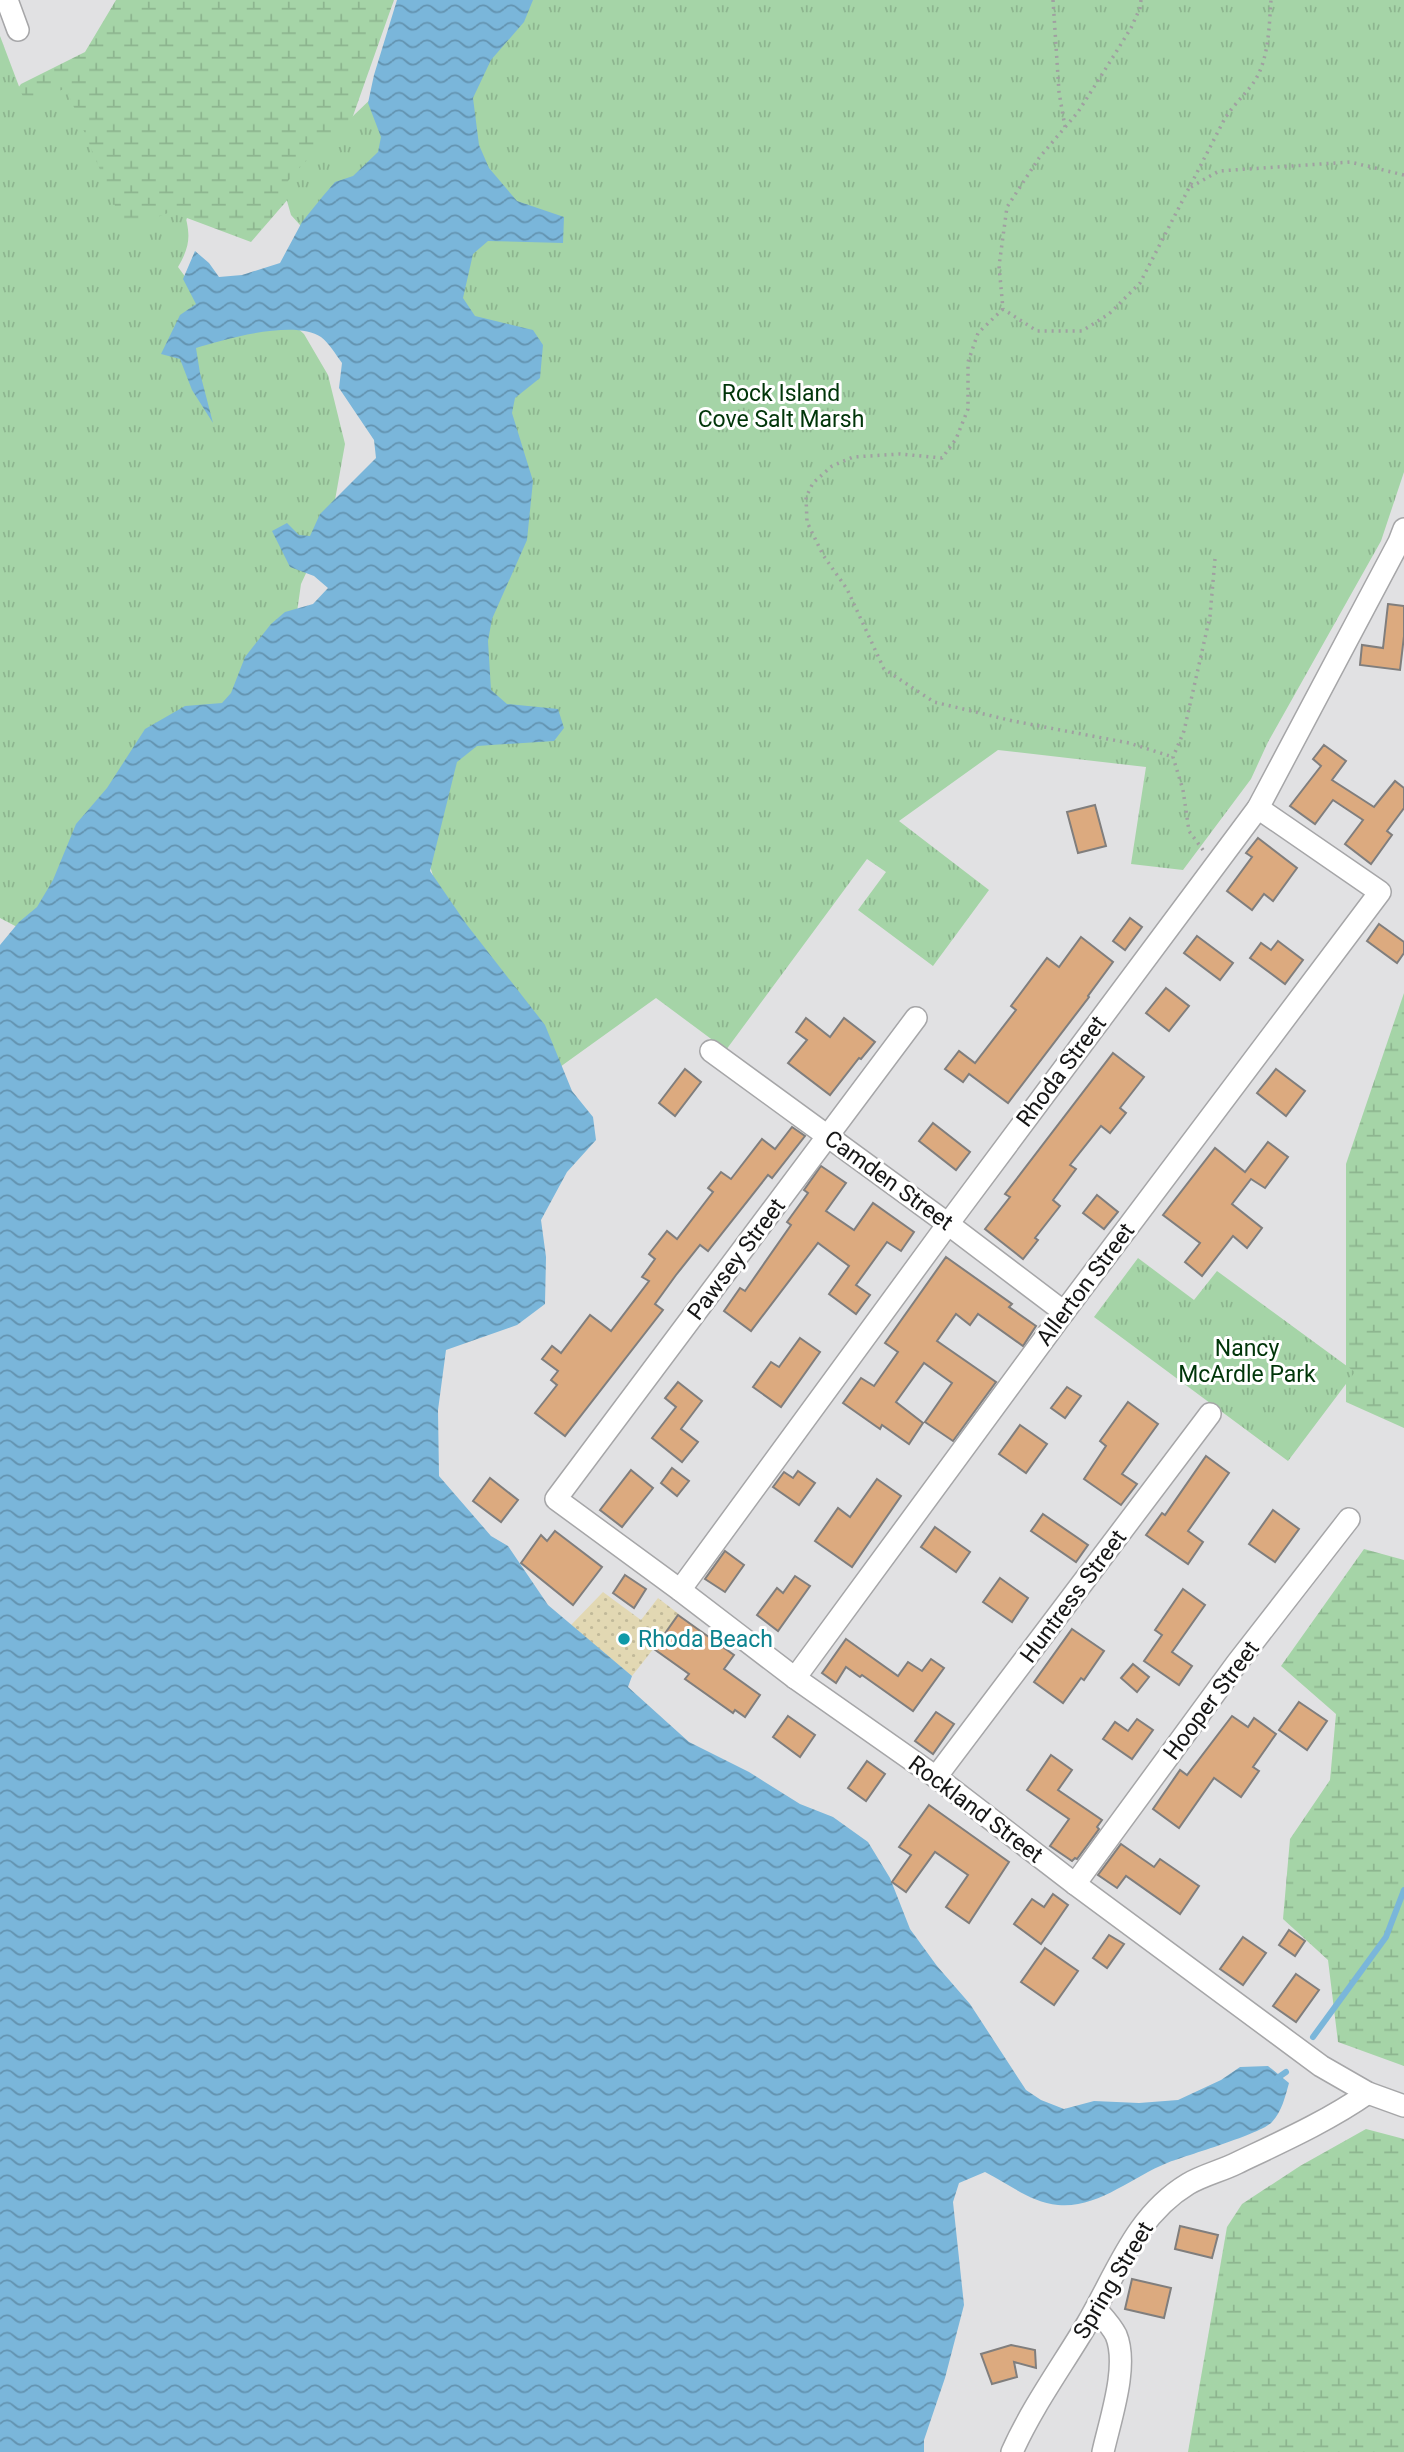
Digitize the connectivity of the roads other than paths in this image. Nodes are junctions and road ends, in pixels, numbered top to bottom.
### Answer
1 (7, 0) edge
2 (18, 30) dead end
3 (1404, 529) edge
4 (1258, 808) junction
5 (916, 1018) dead end
6 (711, 1051) dead end
7 (828, 1136) junction
8 (948, 1224) junction
9 (1063, 1312) junction
10 (1210, 1414) dead end
11 (556, 1499) joint
12 (1349, 1518) dead end
13 (680, 1590) junction
14 (795, 1678) junction
15 (936, 1777) junction
16 (1075, 1884) junction
17 (1368, 2094) junction
18 (1404, 2106) edge
19 (1096, 2309) junction
20 (1012, 2452) edge
21 (1103, 2452) edge

1 - 2 street
3 - 4 street, Rhoda Street
4 - 8 street, Rhoda Street
4 - 9 street, Allerton Street
5 - 7 street, Pawsey Street
6 - 7 street, Camden Street
7 - 8 street, Camden Street
7 - 11 street, Pawsey Street
8 - 9 street, Camden Street
8 - 13 street, Rhoda Street
9 - 14 street, Allerton Street
10 - 15 street, Huntress Street
11 - 13 street, Rockland Street
12 - 16 street, Hooper Street
13 - 14 street, Rockland Street
14 - 15 street, Rockland Street
15 - 16 street, Rockland Street
16 - 17 street, Rockland Street
17 - 18 street, Rockland Street
17 - 19 street, Spring Street
19 - 20 street, Spring Street
19 - 21 street

